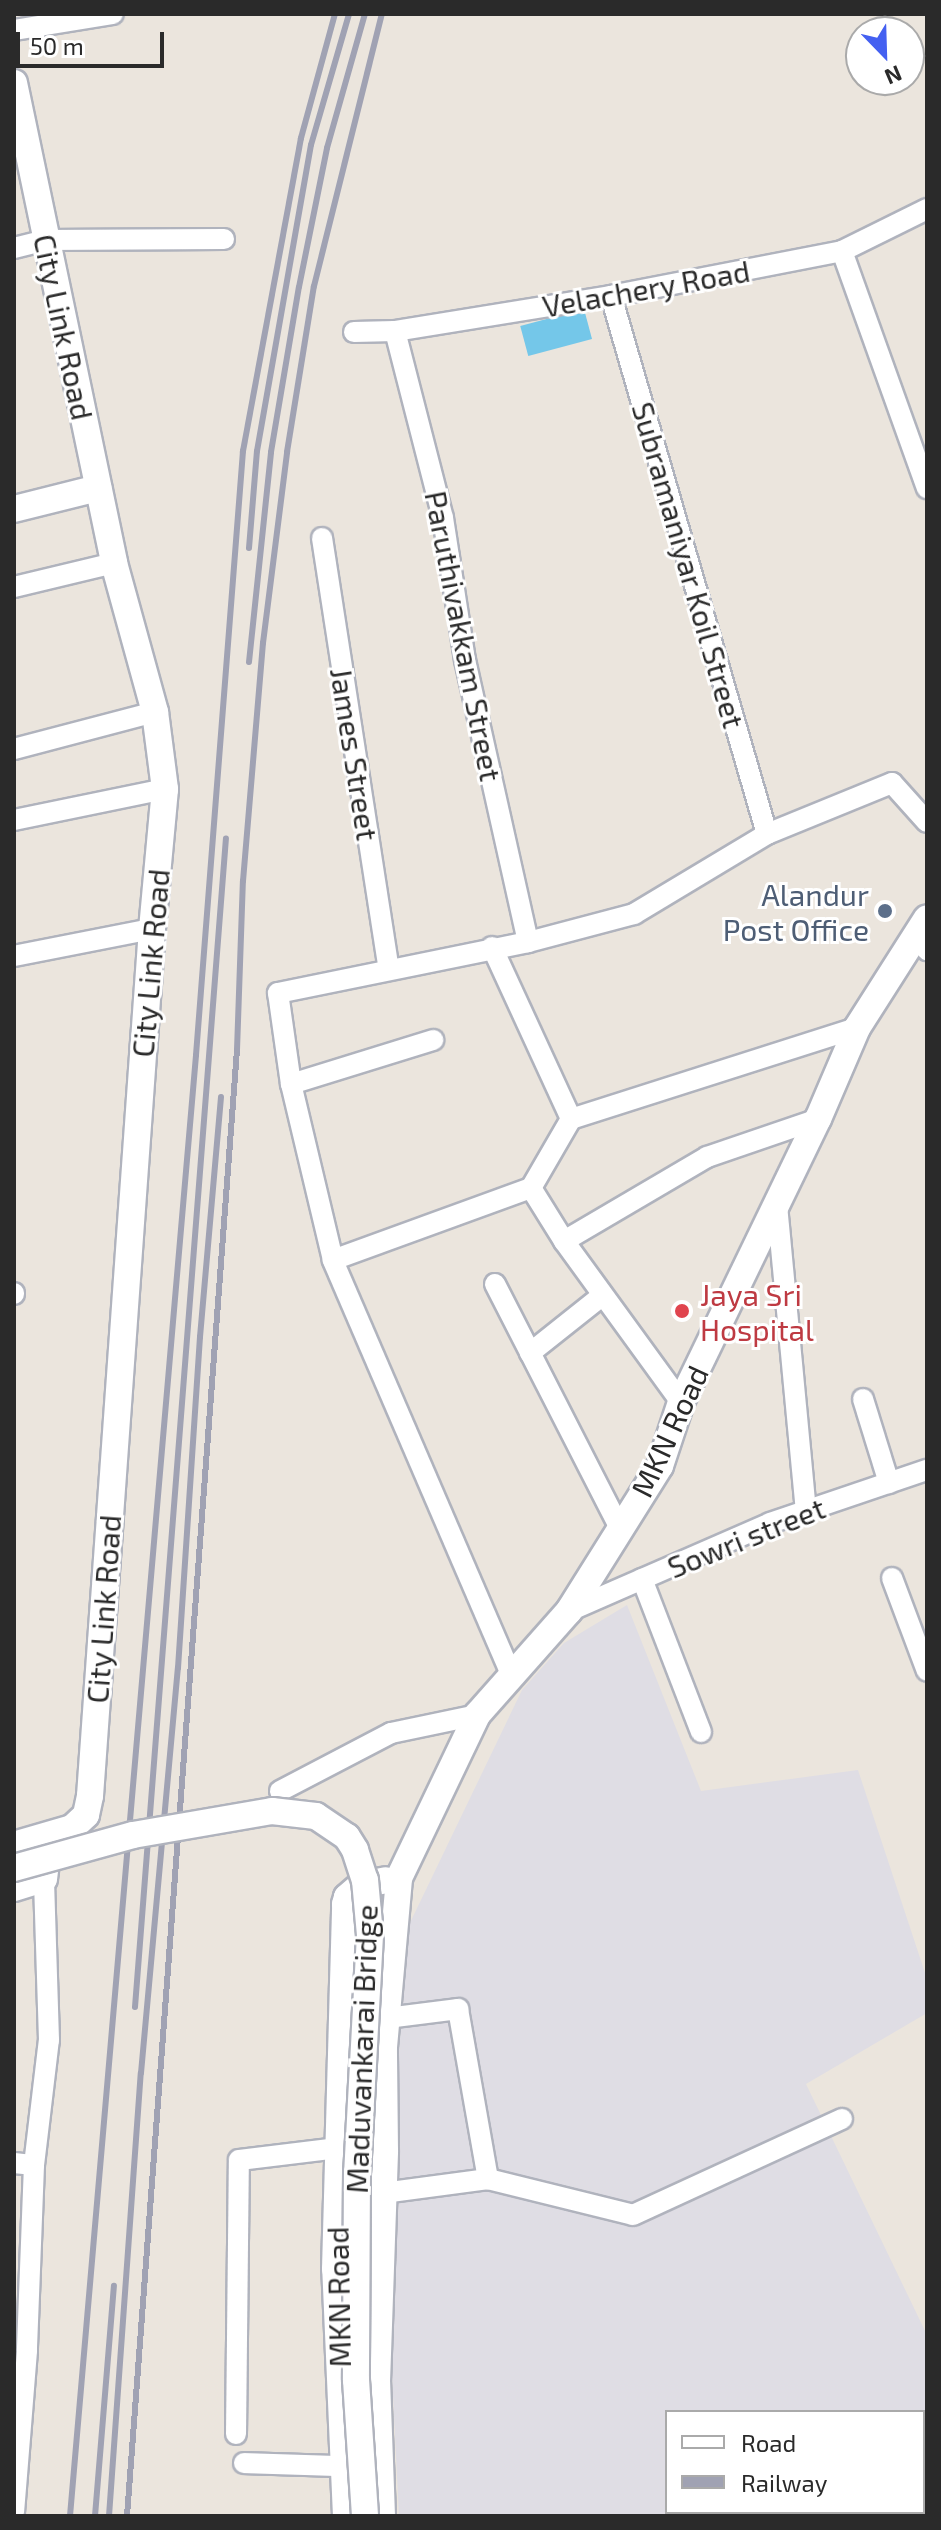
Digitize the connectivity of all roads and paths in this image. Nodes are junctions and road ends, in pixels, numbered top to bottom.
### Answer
1 (113, 14) edge
2 (14, 30) edge
3 (14, 83) edge
4 (927, 209) edge
5 (224, 239) dead end
6 (45, 240) junction
7 (14, 248) edge
8 (842, 251) junction
9 (611, 296) junction
10 (395, 331) junction
11 (354, 332) dead end
12 (98, 488) junction
13 (927, 488) edge
14 (14, 509) edge
15 (322, 538) dead end
16 (114, 563) junction
17 (14, 587) edge
18 (155, 712) junction
19 (14, 749) edge
20 (165, 789) junction
21 (14, 820) edge
22 (927, 822) edge
23 (767, 834) junction
24 (152, 929) junction
25 (926, 931) edge
26 (528, 942) junction
27 (492, 947) junction
28 (14, 956) edge
29 (389, 969) junction
30 (857, 1028) junction
31 (433, 1040) dead end
32 (291, 1084) junction
33 (571, 1119) junction
34 (818, 1119) junction
35 (531, 1188) junction
36 (777, 1205) junction
37 (564, 1241) junction
38 (333, 1260) junction
39 (495, 1284) dead end
40 (603, 1295) junction
41 (530, 1353) junction
42 (863, 1399) dead end
43 (681, 1402) junction
44 (927, 1470) edge
45 (889, 1483) junction
46 (806, 1510) junction
47 (621, 1530) junction
48 (892, 1578) dead end
49 (642, 1579) junction
50 (569, 1611) junction
51 (922, 1642) edge
52 (927, 1671) edge
53 (511, 1674) junction
54 (477, 1715) junction
55 (701, 1732) dead end
56 (280, 1791) dead end
57 (49, 1835) junction
58 (14, 1845) edge
59 (14, 1868) edge
60 (399, 1878) junction
61 (44, 1879) junction
62 (14, 1888) edge
63 (387, 2018) junction
64 (842, 2119) dead end
65 (338, 2148) junction
66 (24, 2164) edge
67 (488, 2179) junction
68 (383, 2193) junction
69 (20, 2352) edge
70 (236, 2434) dead end
71 (244, 2463) dead end
72 (342, 2466) junction
73 (14, 2511) edge
74 (346, 2516) edge
75 (365, 2516) edge
76 (382, 2516) edge

1 - 2 street
3 - 6 street, City Link Road
4 - 8 street, Velachery Road
5 - 6 street
6 - 7 street
6 - 12 street, City Link Road
8 - 9 street, Velachery Road
8 - 13 street
9 - 10 street, Velachery Road
9 - 23 street, Subramaniyar Koil Street
10 - 11 street, Velachery Road
10 - 26 street, Paruthivakkam Street
12 - 14 street
12 - 16 street, City Link Road
15 - 29 street, James Street
16 - 17 street
16 - 18 street, City Link Road
18 - 19 street
18 - 20 street, City Link Road
20 - 21 street
20 - 24 street, City Link Road
22 - 23 street
23 - 26 street
24 - 28 street
24 - 57 street, City Link Road
25 - 30 street, MKN Road
26 - 27 street
27 - 29 street
27 - 33 street
29 - 32 street
30 - 33 street
30 - 34 street, MKN Road
31 - 32 street
32 - 38 street
33 - 35 street
34 - 36 street, MKN Road
34 - 37 street
35 - 37 street
35 - 38 street
36 - 43 street, MKN Road
36 - 46 street
37 - 40 street
38 - 53 street
39 - 41 street
40 - 41 street
40 - 43 street
41 - 47 street
42 - 45 street
43 - 47 street, MKN Road
44 - 45 street, Sowri street
45 - 46 street, Sowri street
46 - 49 street, Sowri street
47 - 50 street, MKN Road
48 - 51 street
49 - 50 street, Sowri street
49 - 55 street
50 - 53 street, MKN Road
51 - 52 street
53 - 54 street, MKN Road
54 - 56 street
54 - 60 street, MKN Road
57 - 58 street, City Link Road
57 - 61 street
59 - 75 street, Maduvankarai Bridge, bridge
60 - 63 street, MKN Road
60 - 65 street, MKN Road
61 - 62 street
61 - 66 street
63 - 67 street
63 - 68 street, MKN Road
64 - 67 street
65 - 70 street
65 - 72 street, MKN Road
66 - 69 street
67 - 68 street
68 - 76 street, MKN Road
69 - 73 street
71 - 72 street
72 - 74 street, MKN Road

